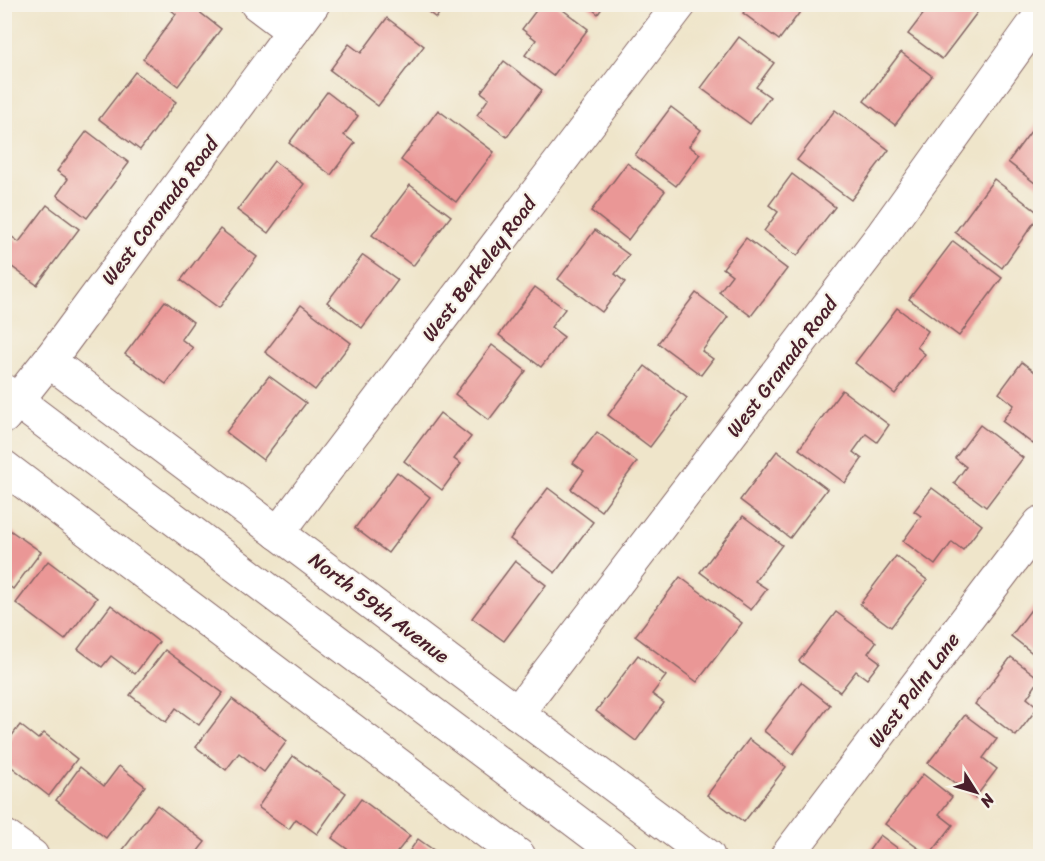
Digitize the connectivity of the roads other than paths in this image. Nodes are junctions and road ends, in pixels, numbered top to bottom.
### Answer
1 (257, 4) edge
2 (313, 4) edge
3 (680, 4) edge
4 (1041, 16) edge
5 (293, 31) junction
6 (49, 361) junction
7 (9, 403) edge
8 (4, 467) edge
9 (1041, 523) edge
10 (278, 532) junction
11 (517, 713) junction
12 (4, 836) edge
13 (32, 856) edge
14 (519, 856) edge
15 (622, 856) edge
16 (708, 856) edge
17 (788, 856) edge

1 - 5 street
2 - 5 street, West Coronado Road
3 - 10 street, West Berkeley Road
4 - 11 street, West Granada Road
5 - 6 street, West Coronado Road
6 - 7 street, West Coronado Road
6 - 10 street, North 59th Avenue
7 - 15 street
8 - 14 street
9 - 17 street, West Palm Lane
10 - 11 street, North 59th Avenue
11 - 16 street, North 59th Avenue
12 - 13 street

